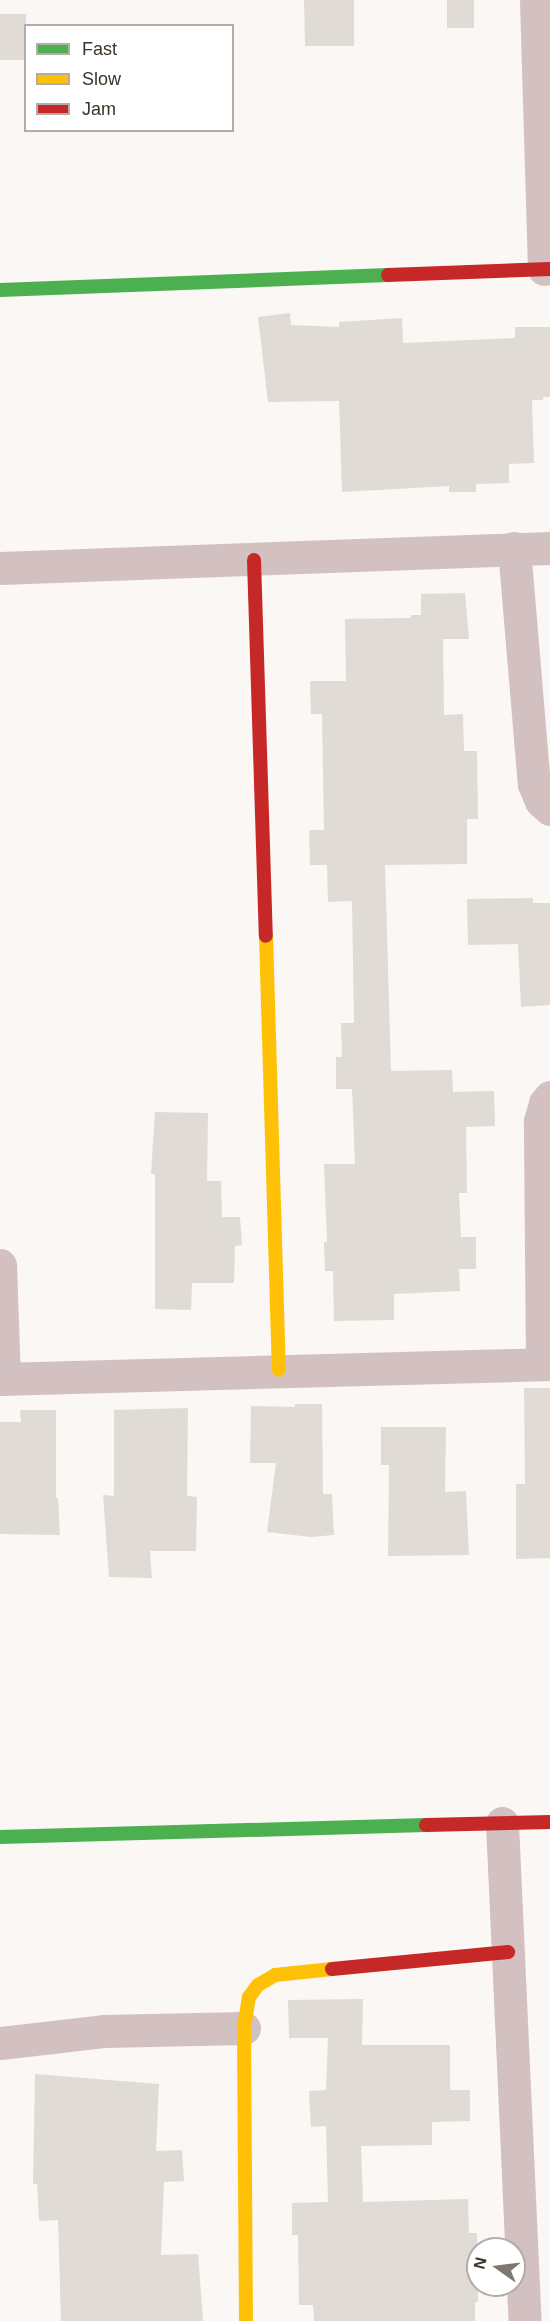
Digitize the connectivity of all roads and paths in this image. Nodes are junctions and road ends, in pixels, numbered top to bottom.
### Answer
1 (536, 0) edge
2 (547, 269) edge
3 (0, 291) edge
4 (550, 548) edge
5 (514, 549) junction
6 (255, 560) junction
7 (0, 568) edge
8 (550, 809) edge
9 (550, 1096) edge
10 (0, 1265) edge
11 (546, 1364) edge
12 (279, 1371) junction
13 (2, 1378) edge
14 (550, 1822) edge
15 (502, 1823) junction
16 (0, 1837) edge
17 (508, 1952) junction
18 (244, 2028) junction
19 (0, 2043) edge
20 (533, 2313) edge
21 (246, 2321) edge

1 - 2 street
2 - 3 street
4 - 5 street
5 - 6 street
5 - 8 street
6 - 7 street
6 - 12 street
9 - 11 street
10 - 13 street
11 - 12 street
12 - 13 street
14 - 15 street
15 - 16 street
15 - 17 street
17 - 18 street
17 - 20 street
18 - 19 street
18 - 21 street

